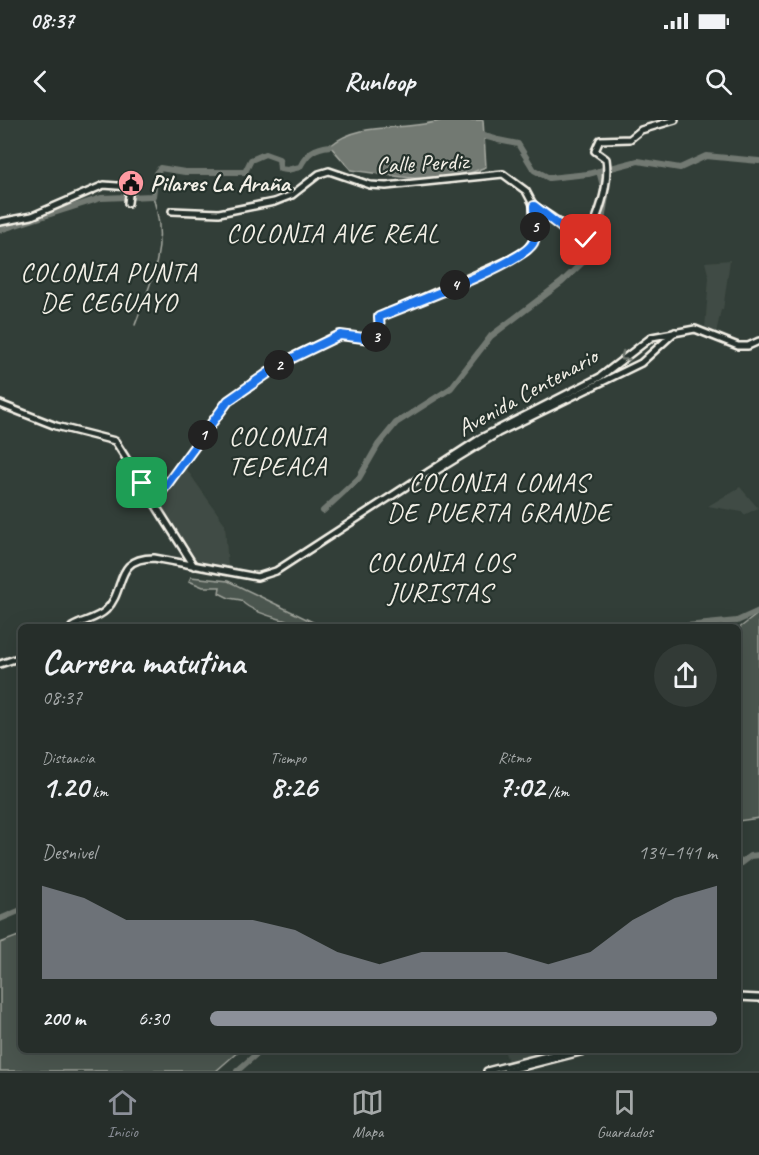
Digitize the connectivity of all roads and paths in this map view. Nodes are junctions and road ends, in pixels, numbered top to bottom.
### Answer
1 (675, 120) edge
2 (668, 121) edge
3 (129, 197) dead end
4 (534, 206) junction
5 (172, 211) dead end
6 (0, 222) edge
7 (675, 332) junction
8 (759, 341) edge
9 (607, 377) junction
10 (0, 404) edge
11 (154, 502) junction
12 (194, 566) junction
13 (79, 624) edge
14 (18, 658) edge
15 (0, 664) edge
16 (741, 997) edge
17 (759, 999) edge
18 (558, 1053) edge
19 (575, 1053) edge
20 (546, 1060) junction
21 (541, 1070) edge
22 (487, 1071) edge
23 (506, 1071) edge

1 - 2 street
2 - 4 street
3 - 6 street
4 - 5 street, Calle Perdiz
4 - 11 street
7 - 8 street, Avenida Centenario
7 - 9 street, Avenida Centenario
7 -> 9 street, Avenida Centenario
9 - 12 street, Avenida Centenario
10 - 11 street
11 - 12 street
12 - 13 street, Avenida Centenario
14 - 15 street
16 - 17 street
18 - 22 street
19 - 20 street
20 - 21 street
20 - 23 street

